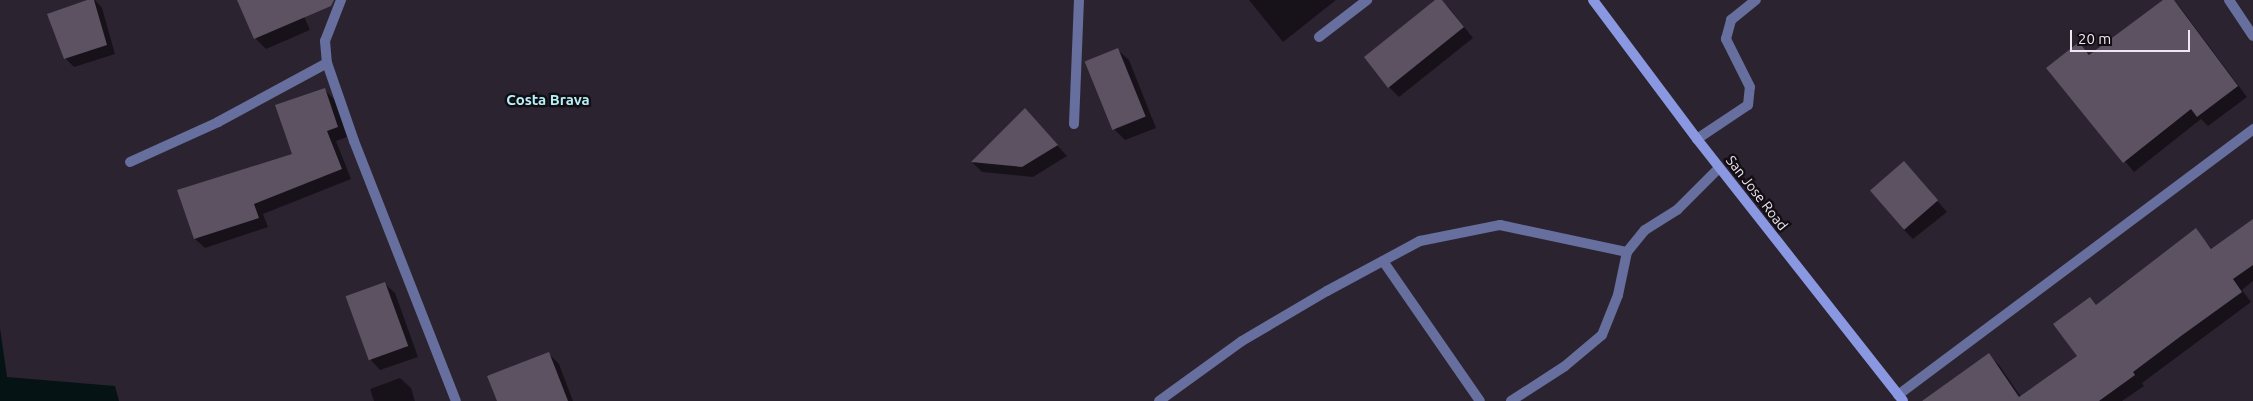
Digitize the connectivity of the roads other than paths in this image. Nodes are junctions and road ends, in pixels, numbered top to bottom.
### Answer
1 (342, 0) edge
2 (1079, 0) edge
3 (1367, 0) edge
4 (1592, 0) edge
5 (1756, 0) edge
6 (2229, 0) edge
7 (2253, 36) edge
8 (1319, 37) dead end
9 (327, 63) junction
10 (1074, 124) dead end
11 (2253, 129) edge
12 (1697, 139) junction
13 (130, 162) dead end
14 (1719, 168) junction
15 (1628, 252) junction
16 (1383, 261) junction
17 (1901, 398) edge
18 (456, 401) edge
19 (1159, 401) edge
20 (1480, 401) edge
21 (1511, 401) edge

1 - 9 street
2 - 10 street
3 - 8 street
4 - 12 main road, San Jose Road
5 - 12 street
6 - 7 street
9 - 13 street
9 - 18 street
11 - 17 street
12 - 14 main road, San Jose Road
14 - 15 street
14 - 17 main road, San Jose Road
15 - 16 street
15 - 21 street
16 - 19 street
16 - 20 street

